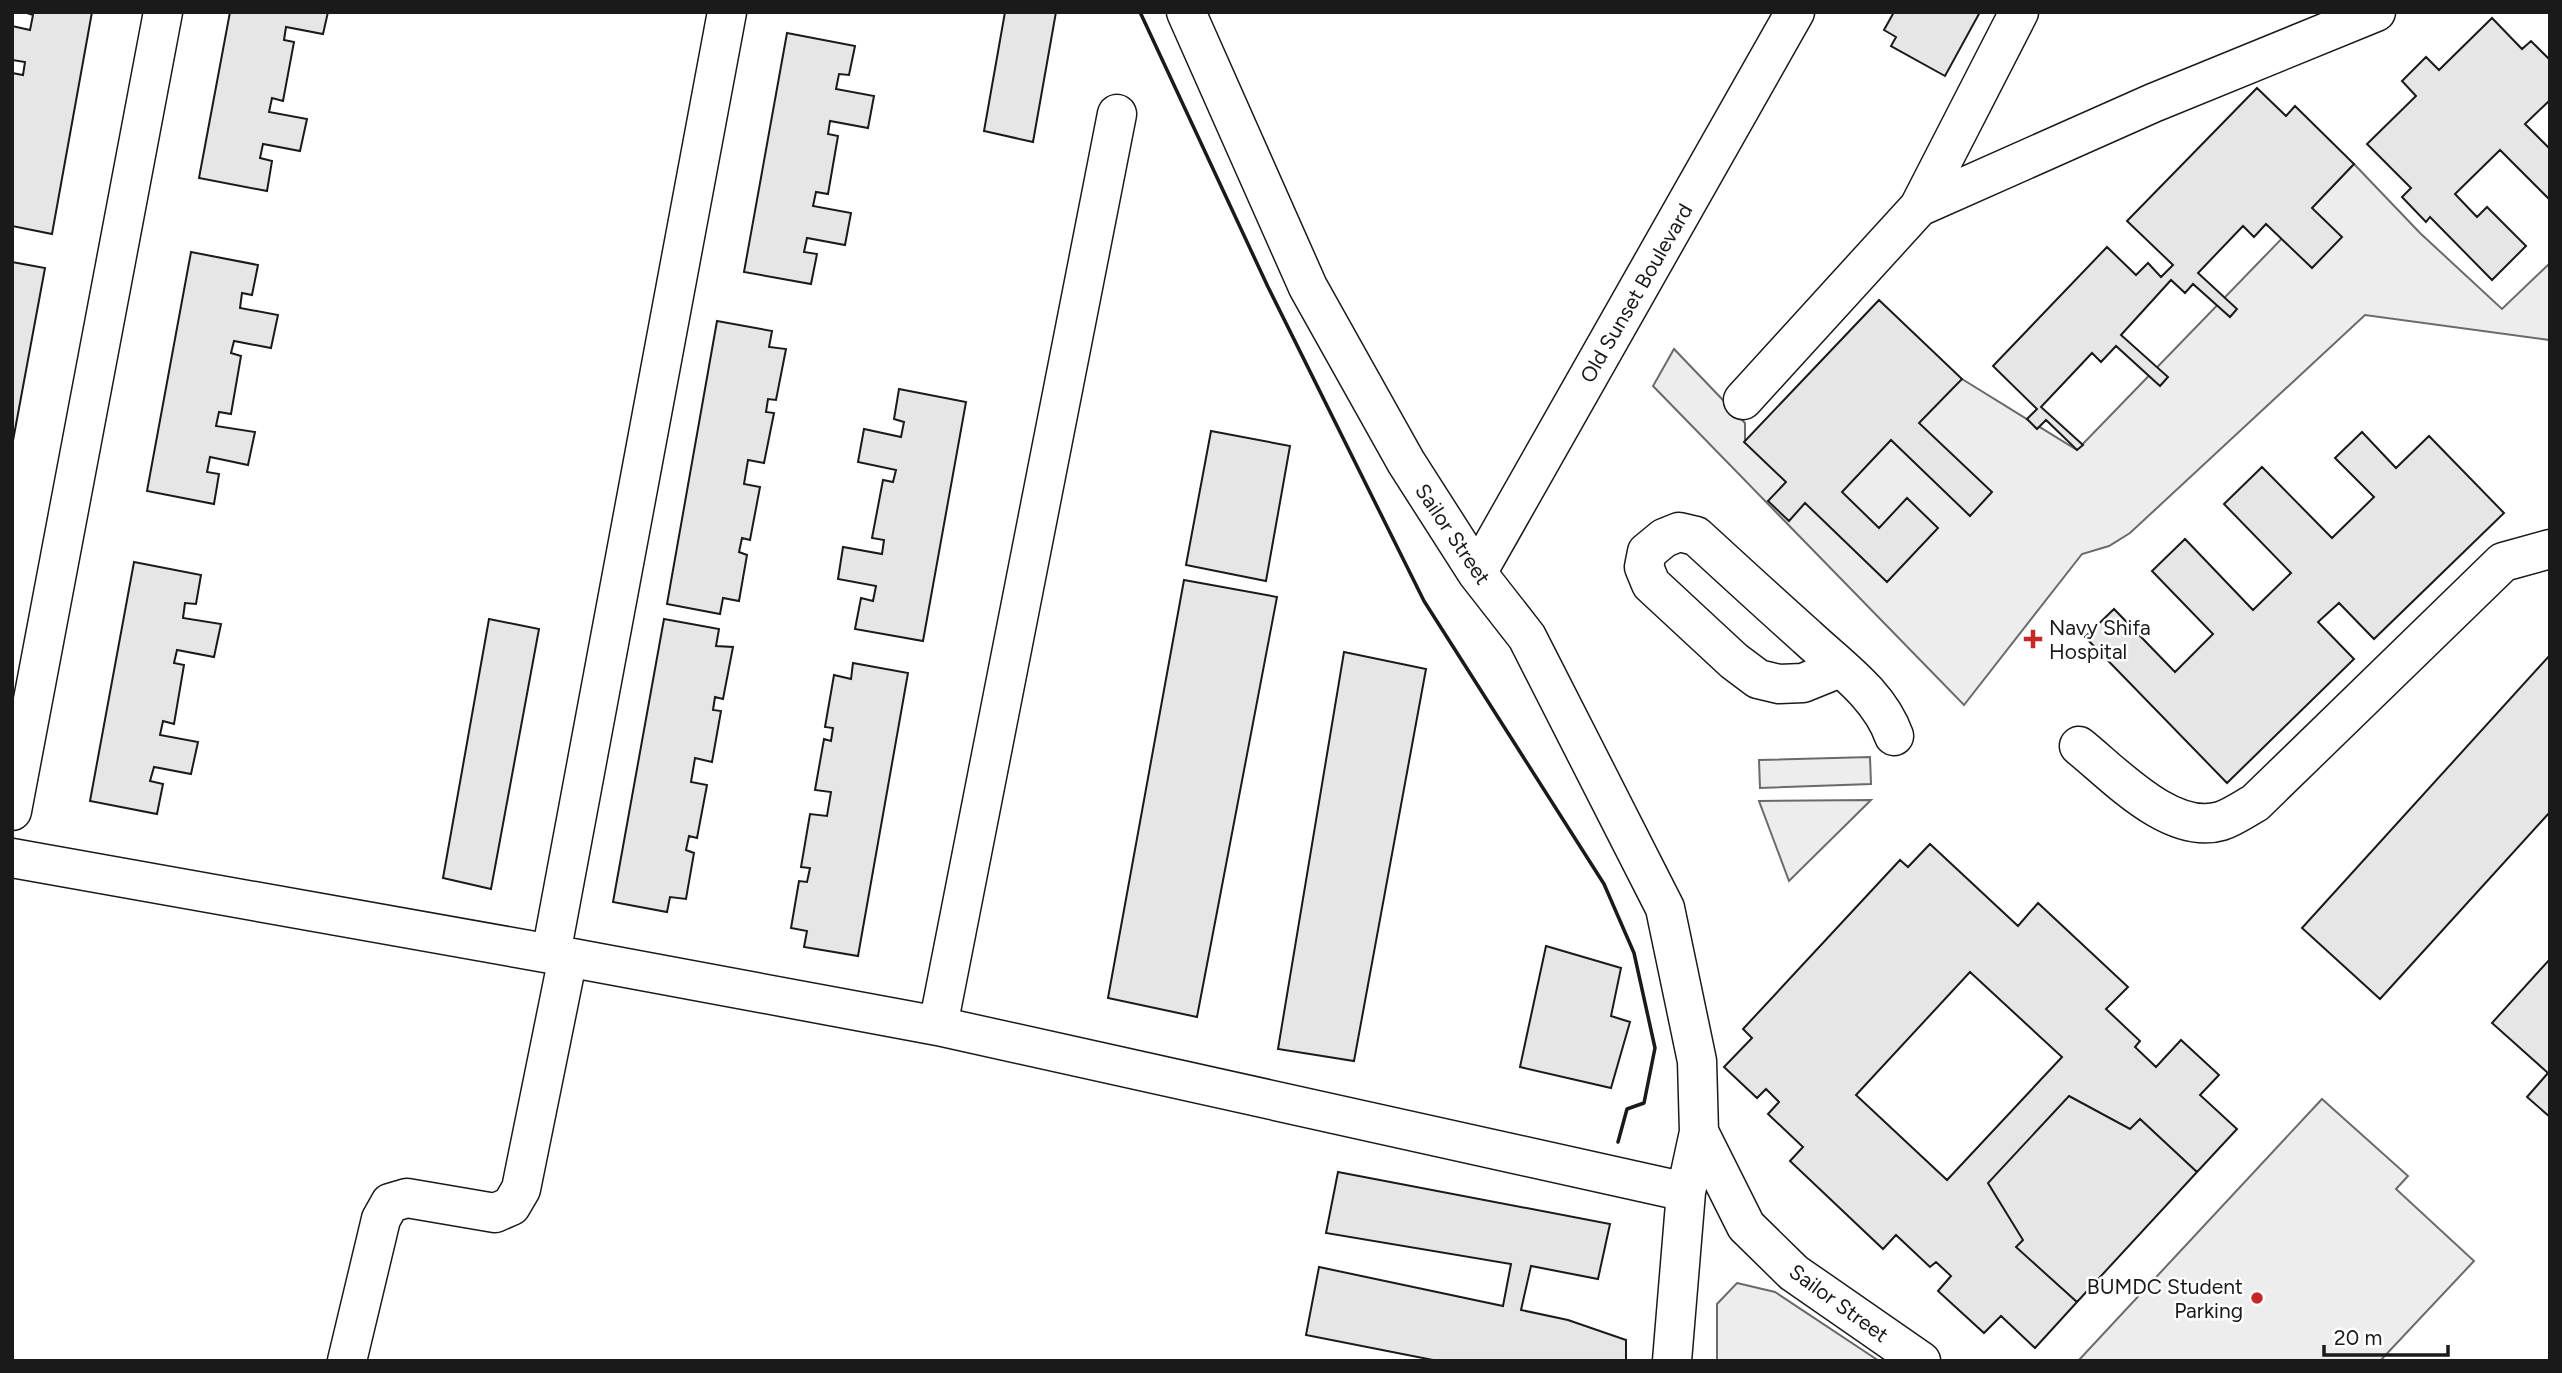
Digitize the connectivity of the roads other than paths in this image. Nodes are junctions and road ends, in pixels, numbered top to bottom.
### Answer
1 (163, 12) edge
2 (727, 12) edge
3 (1186, 12) edge
4 (1795, 12) edge
5 (2019, 12) edge
6 (2376, 12) edge
7 (1117, 114) dead end
8 (1919, 207) junction
9 (1743, 400) dead end
10 (2550, 549) edge
11 (1477, 573) junction
12 (1840, 668) junction
13 (1894, 736) dead end
14 (2079, 746) dead end
15 (12, 811) edge
16 (12, 858) edge
17 (559, 956) junction
18 (938, 1026) junction
19 (1699, 1132) junction
20 (1686, 1192) junction
21 (346, 1361) edge
22 (1672, 1361) edge
23 (1922, 1361) edge

1 - 15 street
2 - 17 street
3 - 11 street, Sailor Street
4 - 11 street, Old Sunset Boulevard
5 - 8 street
6 - 8 street
7 - 18 street
8 - 9 street
10 - 14 street
11 - 19 street, Sailor Street
12 - 12 street
12 - 13 street
16 - 17 street
17 - 18 street
17 - 21 street
18 - 20 street
19 - 20 street
19 - 23 street, Sailor Street
20 - 22 street

